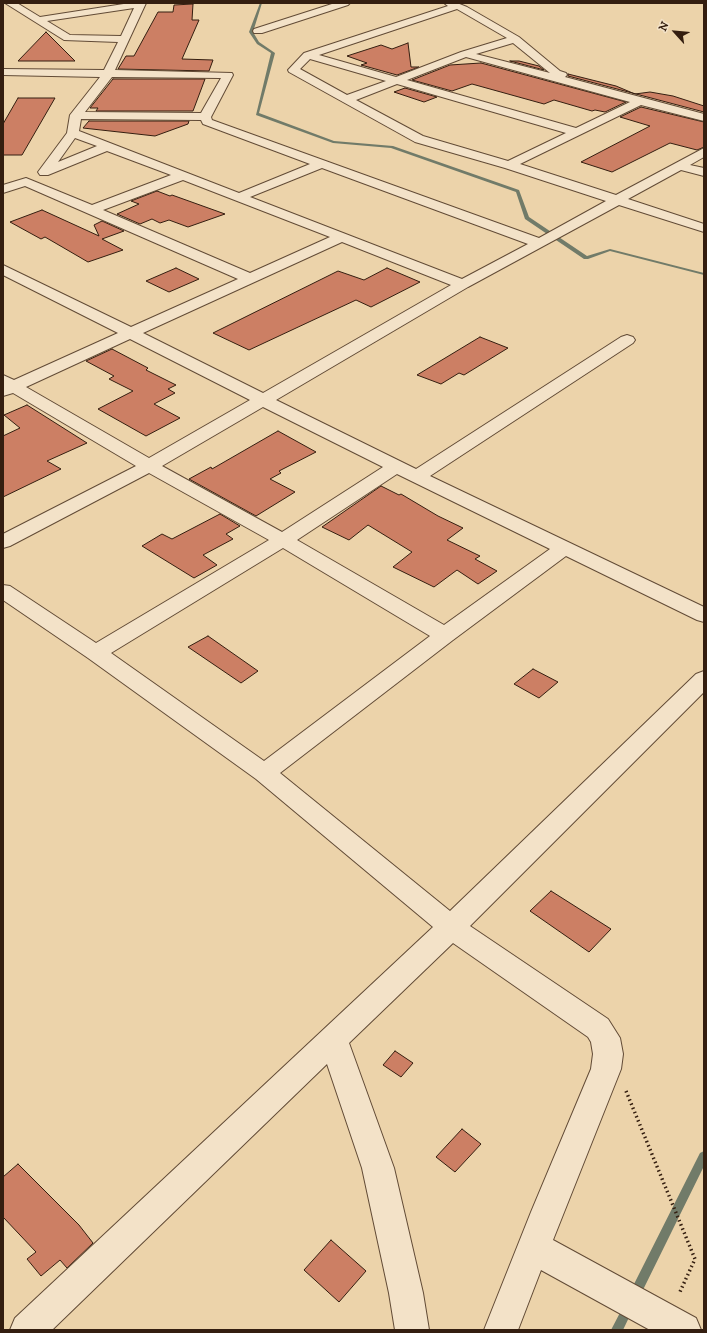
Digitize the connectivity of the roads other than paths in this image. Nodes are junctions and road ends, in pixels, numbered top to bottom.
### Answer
1 (10, 3) edge
2 (142, 3) edge
3 (344, 3) edge
4 (454, 4) edge
5 (38, 20) junction
6 (258, 31) dead end
7 (125, 39) junction
8 (515, 39) junction
9 (308, 54) junction
10 (465, 54) junction
11 (3, 72) edge
12 (108, 74) junction
13 (396, 80) junction
14 (616, 94) junction
15 (348, 99) junction
16 (640, 101) junction
17 (76, 115) junction
18 (205, 117) junction
19 (704, 118) edge
20 (73, 132) junction
21 (577, 132) junction
22 (108, 146) junction
23 (704, 152) edge
24 (322, 164) junction
25 (509, 165) junction
26 (680, 166) junction
27 (45, 171) junction
28 (704, 172) edge
29 (184, 175) junction
30 (26, 182) junction
31 (3, 188) edge
32 (239, 197) junction
33 (618, 200) junction
34 (92, 210) junction
35 (704, 228) edge
36 (342, 237) junction
37 (540, 243) junction
38 (3, 269) edge
39 (249, 278) junction
40 (463, 284) junction
41 (132, 333) junction
42 (627, 340) dead end
43 (6, 386) edge
44 (262, 401) junction
45 (149, 466) junction
46 (396, 467) junction
47 (418, 476) junction
48 (283, 540) junction
49 (3, 542) edge
50 (564, 548) junction
51 (3, 592) edge
52 (704, 615) edge
53 (445, 635) junction
54 (96, 653) junction
55 (704, 680) edge
56 (264, 773) junction
57 (451, 927) junction
58 (333, 1039) junction
59 (534, 1247) junction
60 (676, 1325) edge
61 (28, 1330) edge
62 (412, 1330) edge
63 (501, 1330) edge

1 - 5 street
2 - 5 street
2 - 7 street
3 - 6 street
4 - 8 street
4 - 9 street
5 - 7 street
7 - 12 street
8 - 10 street
8 - 14 street
9 - 13 street
9 - 15 street
10 - 13 street
10 - 14 street
11 - 12 street
12 - 17 street
12 - 18 street
13 - 15 street
13 - 21 street
14 - 16 street
15 - 25 street
16 - 19 street
16 - 21 street
17 - 18 street
17 - 20 street
18 - 24 street
20 - 22 street
20 - 27 street
21 - 25 street
22 - 27 street
22 - 29 street
23 - 26 street
24 - 32 street
24 - 37 street
25 - 33 street
26 - 28 street
26 - 33 street
27 - 30 street
29 - 32 street
29 - 34 street
30 - 31 street
30 - 34 street
32 - 36 street
33 - 35 street
33 - 37 street
34 - 39 street
36 - 39 street
36 - 40 street
37 - 40 street
38 - 41 street
39 - 41 street
40 - 44 street
41 - 43 street
41 - 44 street
42 - 47 street
43 - 45 street
44 - 45 street
44 - 46 street
45 - 48 street
45 - 49 street
46 - 47 street
46 - 48 street
47 - 50 street
48 - 53 street
48 - 54 street
50 - 52 street
50 - 53 street
51 - 54 street
53 - 56 street
54 - 56 street
55 - 57 street
56 - 57 street
57 - 58 street
57 - 59 street
58 - 61 street
58 - 62 street
59 - 60 street
59 - 63 street

